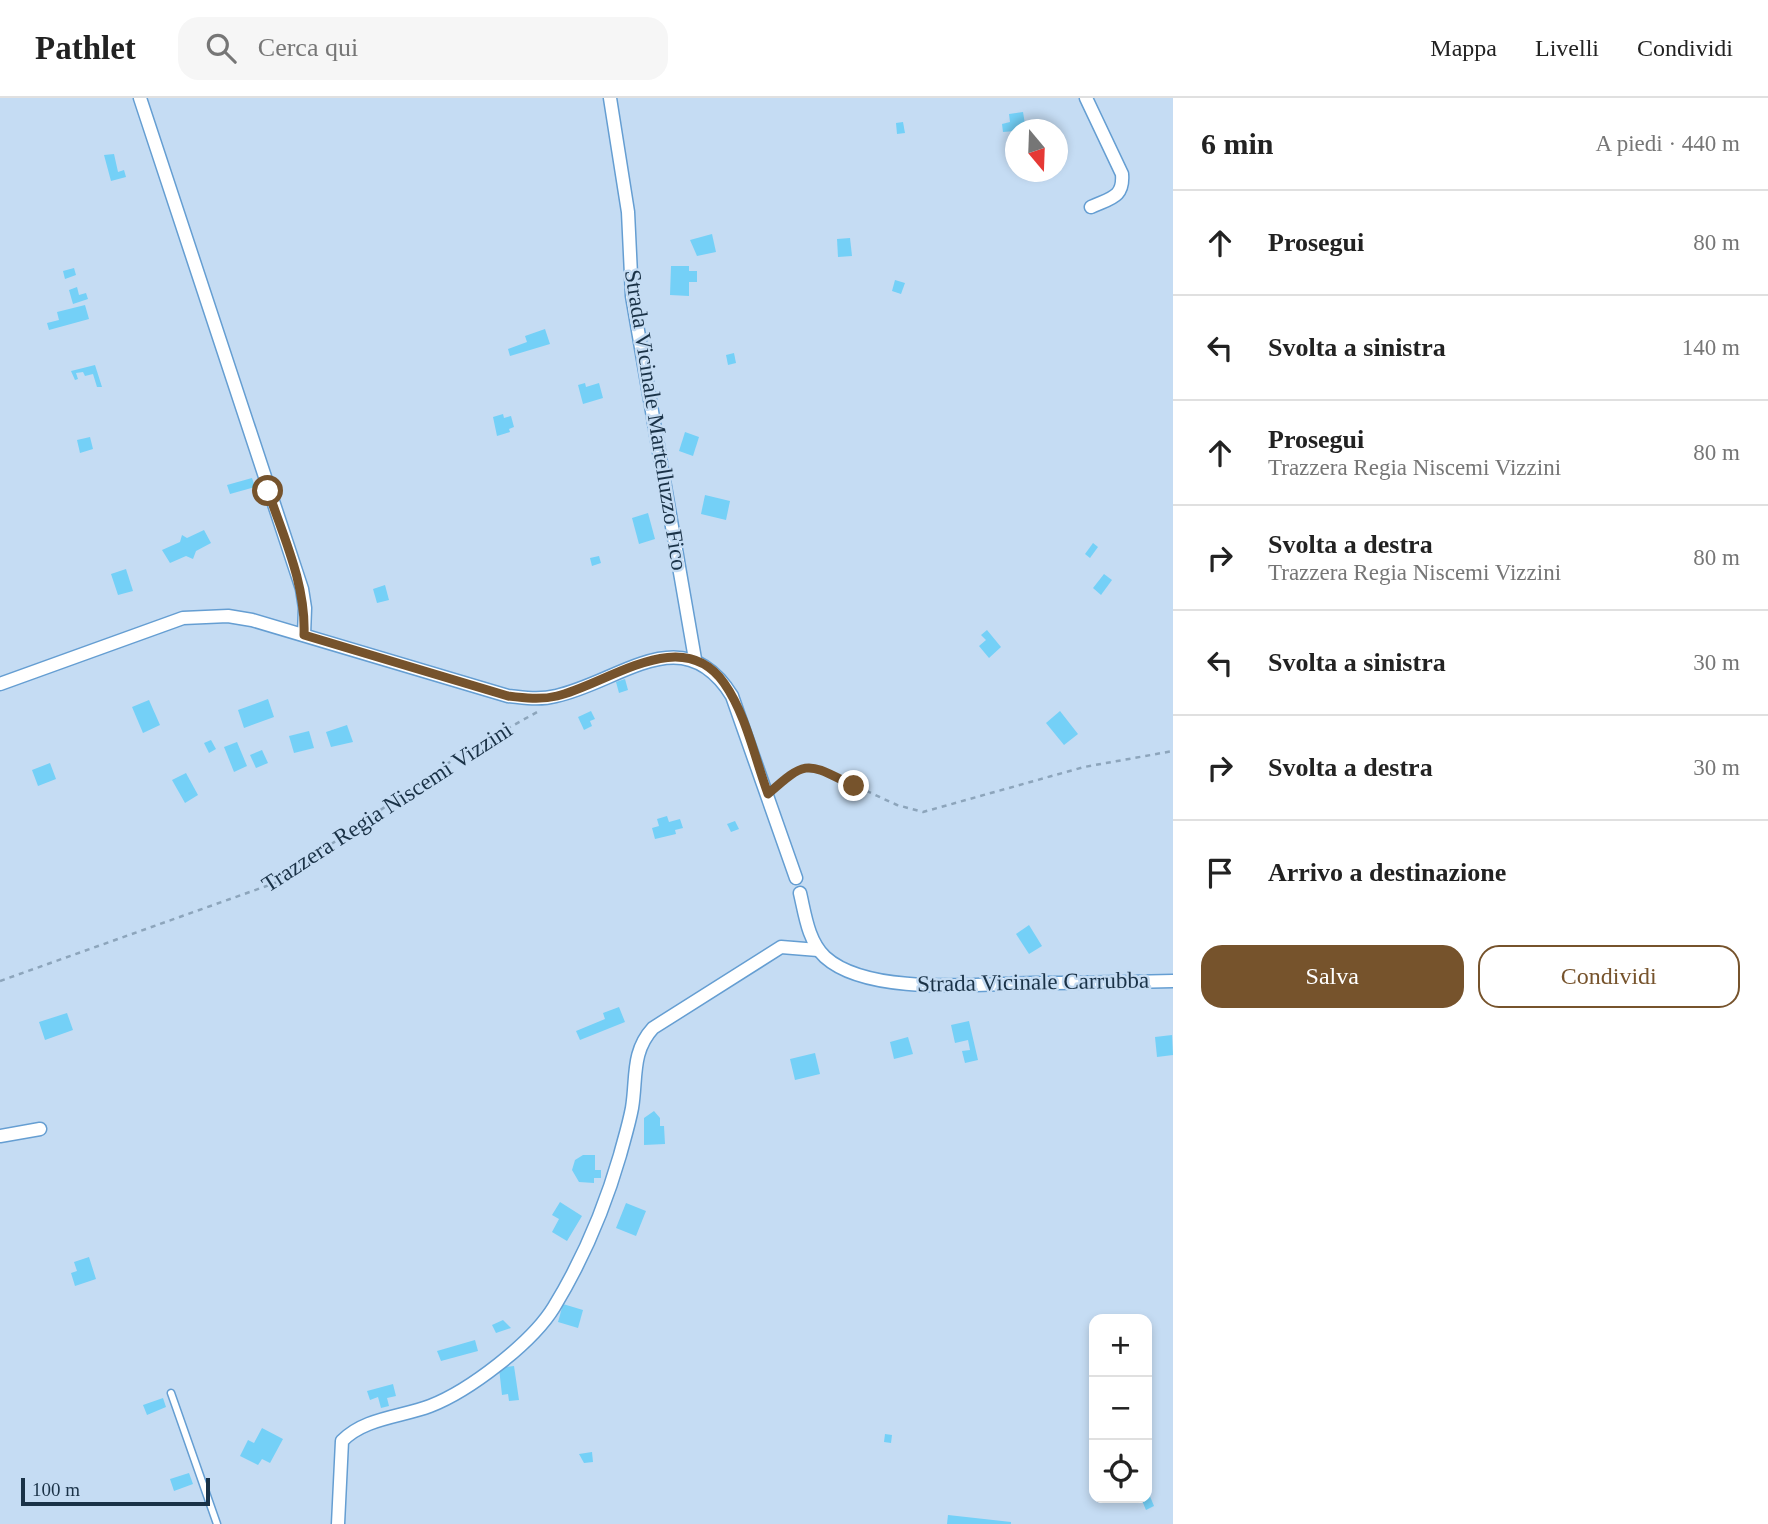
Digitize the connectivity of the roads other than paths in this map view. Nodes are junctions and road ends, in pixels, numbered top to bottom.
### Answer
1 (140, 98) edge
2 (610, 98) edge
3 (1086, 98) edge
4 (1091, 207) dead end
5 (304, 635) junction
6 (695, 659) junction
7 (0, 684) edge
8 (796, 878) dead end
9 (800, 893) dead end
10 (818, 950) junction
11 (1173, 981) edge
12 (40, 1129) dead end
13 (0, 1136) edge
14 (171, 1393) dead end
15 (217, 1524) edge
16 (338, 1524) edge

1 - 5 street
2 - 6 street, Strada Vicinale Martelluzzo Fico
3 - 4 street
5 - 6 street
5 - 7 street
6 - 8 street
9 - 10 street
10 - 11 street, Strada Vicinale Carrubba
10 - 16 street
12 - 13 street
14 - 15 lane

